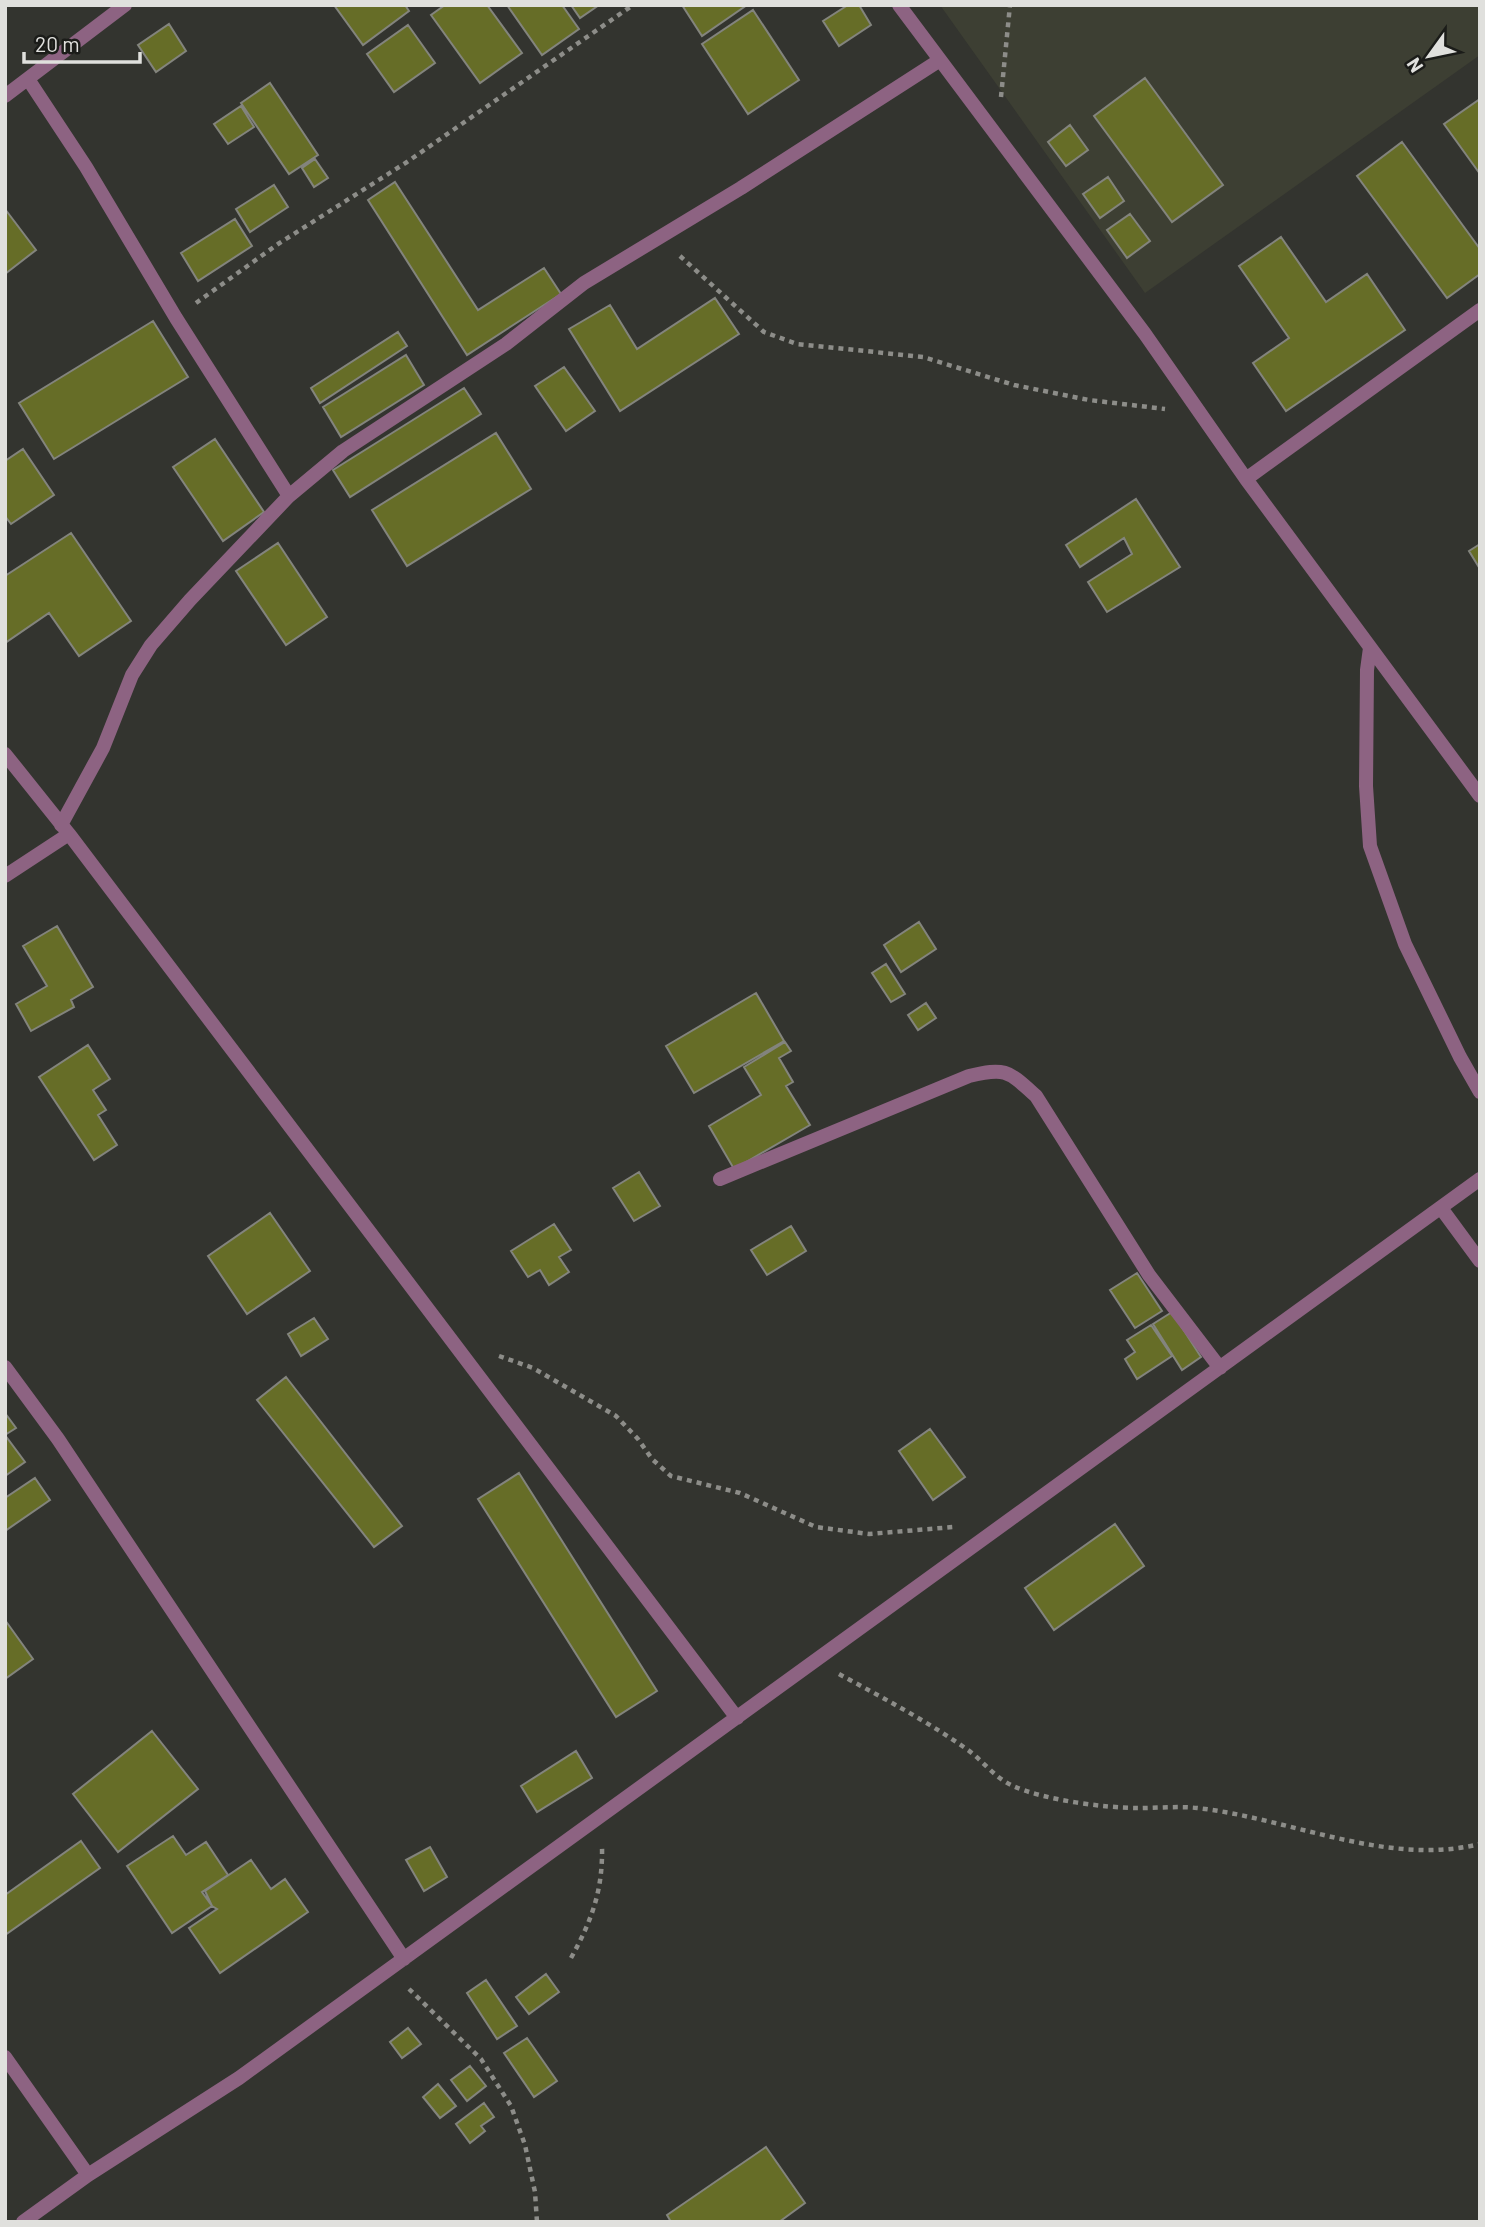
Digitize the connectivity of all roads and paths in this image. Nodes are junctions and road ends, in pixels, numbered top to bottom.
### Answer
1 (125, 5) edge
2 (632, 5) edge
3 (899, 5) edge
4 (1010, 5) edge
5 (940, 60) junction
6 (28, 79) junction
7 (5, 96) edge
8 (997, 136) junction
9 (657, 238) junction
10 (1480, 310) edge
11 (176, 318) junction
12 (1200, 414) junction
13 (1246, 479) junction
14 (289, 496) junction
15 (1370, 648) junction
16 (5, 754) edge
17 (1480, 796) edge
18 (65, 830) junction
19 (5, 876) edge
20 (1480, 1092) edge
21 (720, 1179) dead end
22 (1480, 1179) edge
23 (1441, 1208) junction
24 (1480, 1261) edge
25 (497, 1356) dead end
26 (5, 1367) edge
27 (1220, 1368) junction
28 (1003, 1525) junction
29 (816, 1661) junction
30 (737, 1718) junction
31 (601, 1817) junction
32 (1480, 1844) edge
33 (571, 1958) dead end
34 (404, 1959) junction
35 (389, 1969) junction
36 (5, 2057) edge
37 (88, 2175) junction
38 (40, 2217) edge
39 (23, 2222) edge
40 (537, 2222) edge

1 - 6 street
2 - 11 path
3 - 5 street
4 - 8 path
5 - 8 street
5 - 9 street
6 - 7 street
6 - 11 street
8 - 12 street
9 - 12 path
9 - 14 street
10 - 13 street
11 - 14 street
12 - 13 street
13 - 15 street
14 - 18 street
15 - 17 street
15 - 20 street
16 - 18 street
18 - 19 street
18 - 30 street
21 - 27 street
22 - 23 street
23 - 24 street
23 - 27 street
25 - 28 path
26 - 34 street
27 - 28 street
28 - 29 street
29 - 30 street
29 - 32 path
30 - 31 street
31 - 33 path
31 - 34 street
34 - 35 street
35 - 37 street
35 - 40 path
36 - 37 street
37 - 38 street
38 - 39 street

